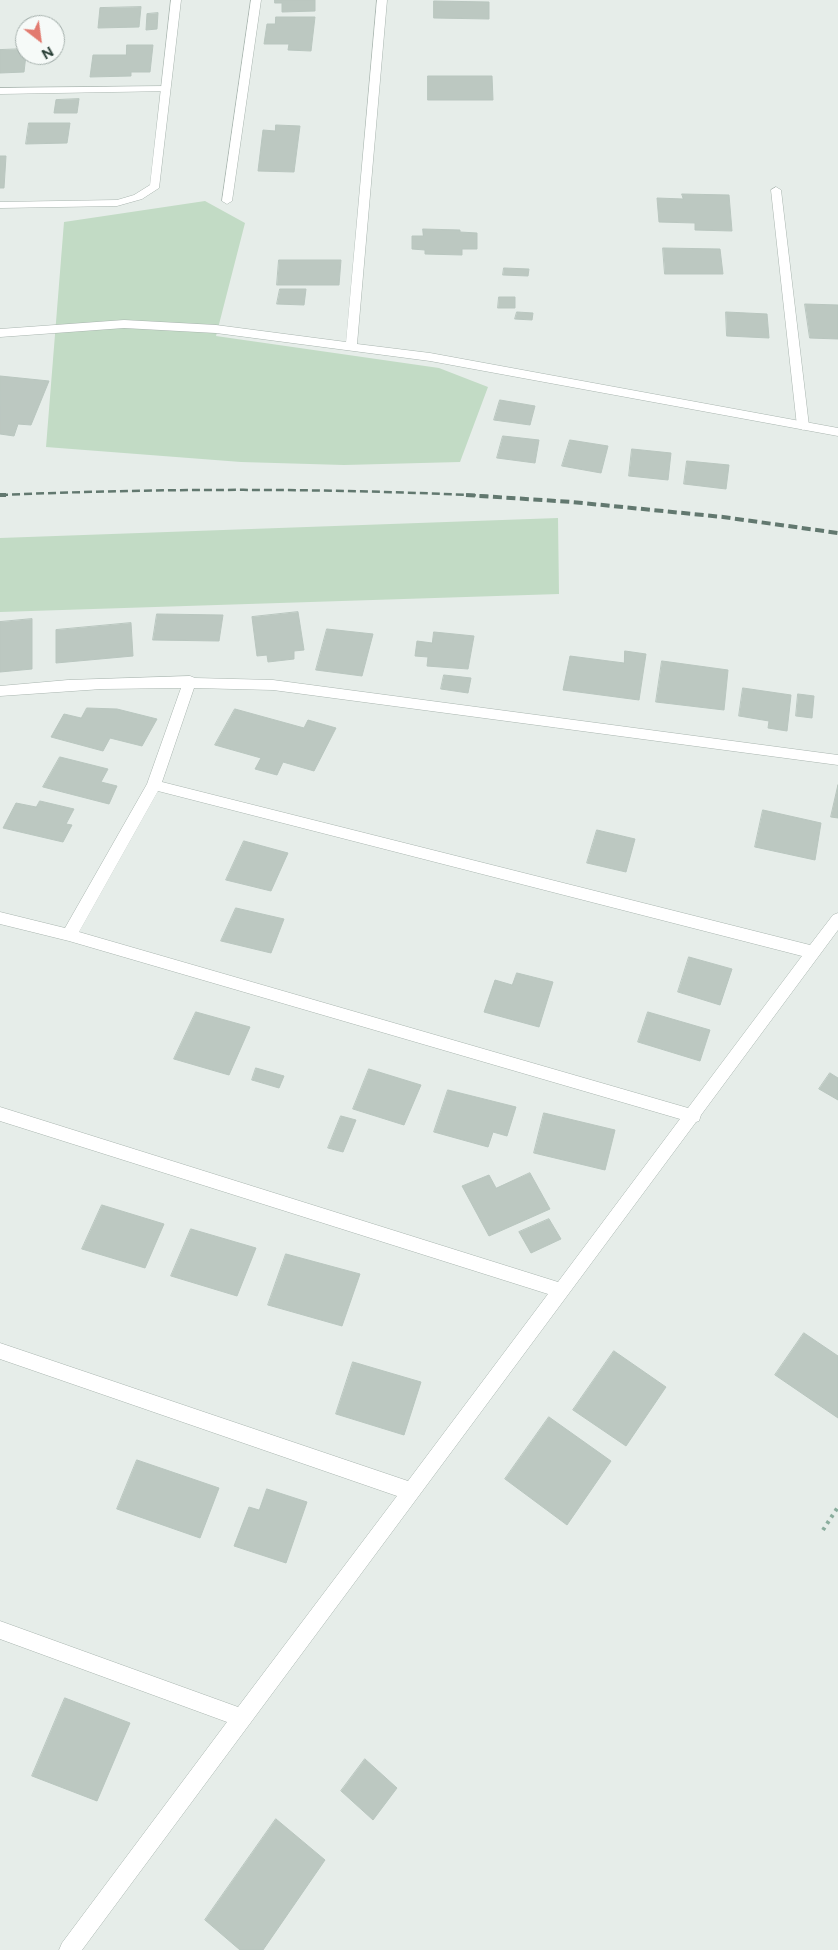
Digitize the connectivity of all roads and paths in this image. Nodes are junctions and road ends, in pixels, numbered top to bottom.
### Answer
1 (176, 0) edge
2 (256, 0) edge
3 (382, 0) edge
4 (166, 89) junction
5 (0, 91) edge
6 (776, 190) dead end
7 (227, 201) dead end
8 (0, 205) edge
9 (0, 333) edge
10 (351, 346) junction
11 (803, 426) junction
12 (838, 432) edge
13 (190, 681) junction
14 (0, 691) edge
15 (838, 760) edge
16 (154, 784) junction
17 (0, 918) edge
18 (838, 919) edge
19 (69, 935) junction
20 (813, 952) junction
21 (0, 1114) edge
22 (693, 1116) junction
23 (562, 1291) junction
24 (0, 1351) edge
25 (410, 1491) junction
26 (838, 1507) edge
27 (823, 1530) dead end
28 (0, 1630) edge
29 (242, 1718) junction
30 (69, 1950) edge

1 - 4 street
2 - 7 street
3 - 10 street
4 - 5 street
4 - 8 street
6 - 11 street
9 - 10 street
10 - 11 street
11 - 12 street
13 - 14 street
13 - 15 street
13 - 16 street
16 - 19 street
16 - 20 street
17 - 19 street
18 - 20 street
19 - 22 street
20 - 22 street
21 - 23 street
22 - 23 street
23 - 25 street
24 - 25 street
25 - 29 street
26 - 27 path
28 - 29 street
29 - 30 street

